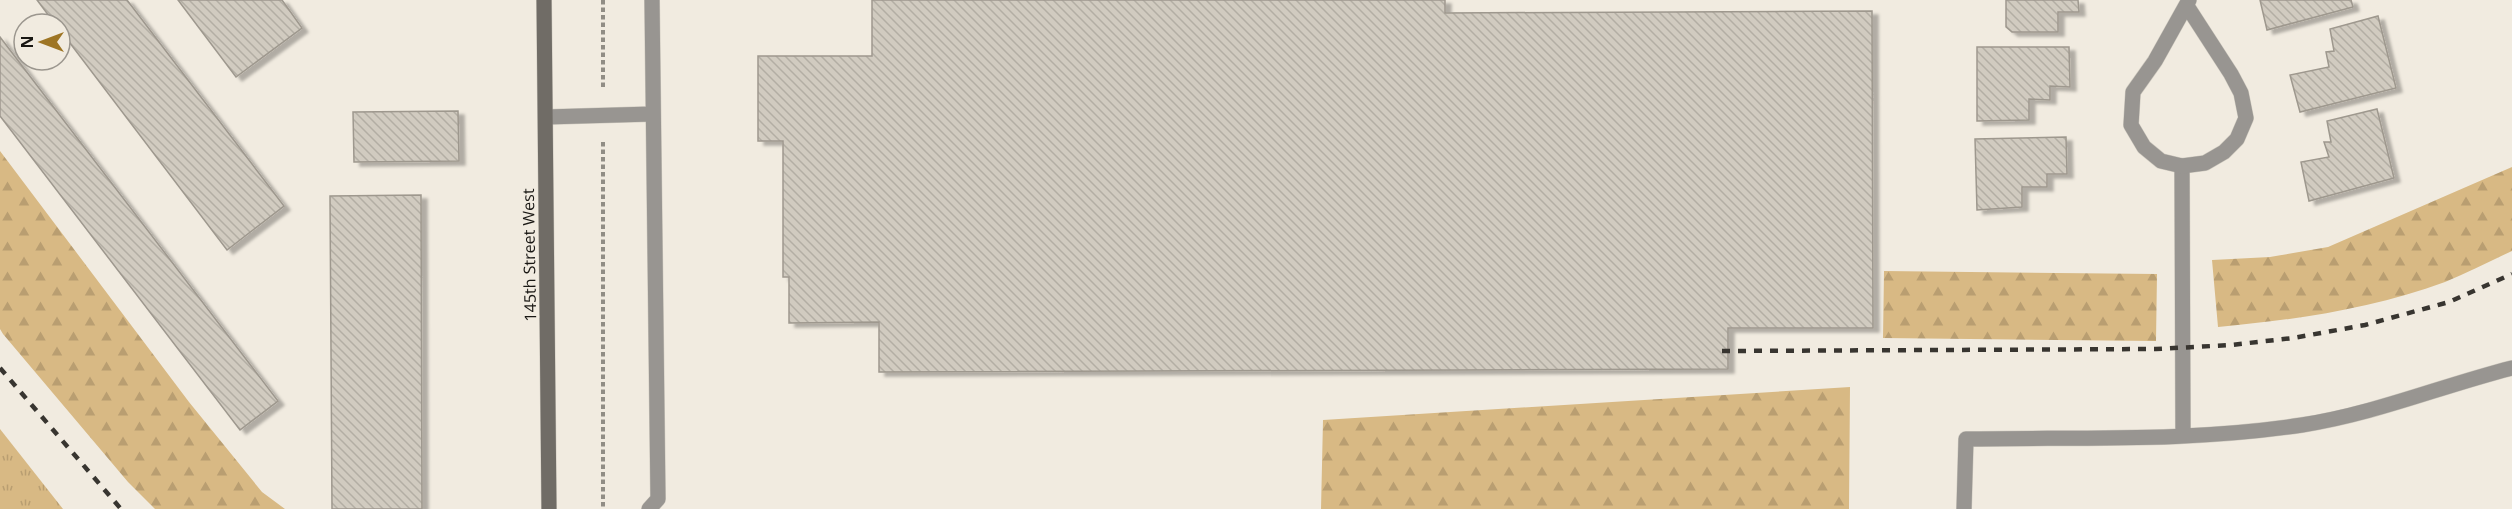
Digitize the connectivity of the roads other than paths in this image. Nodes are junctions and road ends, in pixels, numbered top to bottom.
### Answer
1 (544, 0) edge
2 (652, 0) edge
3 (2188, 3) edge
4 (652, 114) junction
5 (546, 117) junction
6 (2182, 166) junction
7 (2512, 368) edge
8 (2184, 436) junction
9 (549, 509) edge
10 (649, 509) edge
11 (1964, 509) edge

1 - 5 street, 145th Street West
2 - 4 street
3 - 6 street
3 - 6 street
4 - 5 street
4 - 10 street
5 - 9 street, 145th Street West
6 - 8 street
7 - 8 street
8 - 11 street

